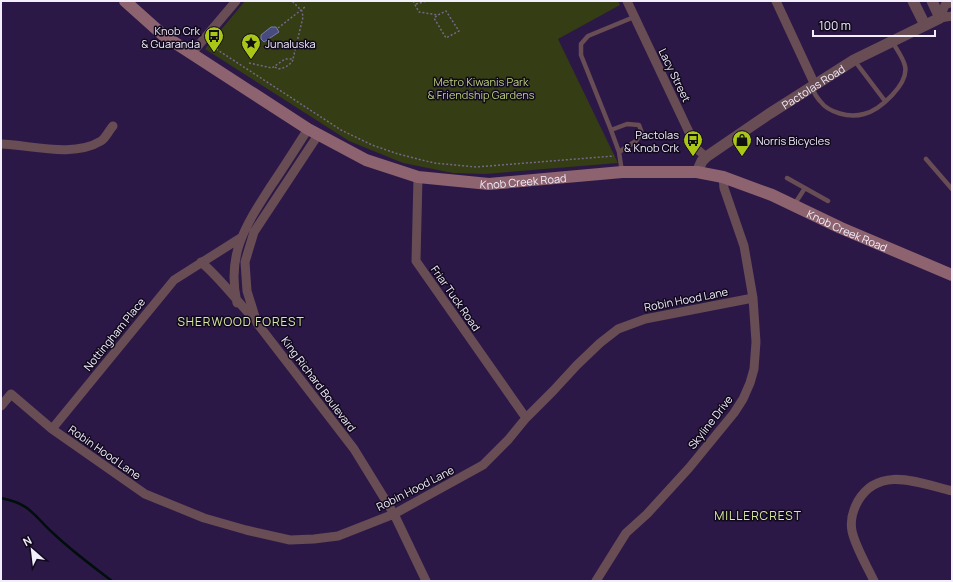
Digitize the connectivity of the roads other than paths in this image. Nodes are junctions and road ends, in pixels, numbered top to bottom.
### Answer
1 (125, 1) edge
2 (236, 1) edge
3 (627, 1) edge
4 (776, 1) edge
5 (913, 1) edge
6 (932, 1) edge
7 (952, 2) edge
8 (952, 16) edge
9 (634, 17) junction
10 (940, 18) junction
11 (925, 25) junction
12 (892, 41) junction
13 (192, 53) junction
14 (854, 60) junction
15 (815, 85) junction
16 (885, 101) junction
17 (112, 126) dead end
18 (611, 130) junction
19 (313, 132) junction
20 (1, 144) edge
21 (620, 154) junction
22 (706, 157) junction
23 (926, 159) dead end
24 (622, 172) junction
25 (697, 172) junction
26 (418, 177) junction
27 (723, 177) junction
28 (787, 178) dead end
29 (805, 188) junction
30 (952, 189) edge
31 (828, 201) dead end
32 (794, 206) junction
33 (243, 232) junction
34 (254, 232) junction
35 (201, 262) junction
36 (215, 274) junction
37 (952, 275) edge
38 (234, 276) junction
39 (245, 276) junction
40 (753, 298) junction
41 (237, 303) junction
42 (257, 323) junction
43 (1, 406) edge
44 (526, 418) junction
45 (52, 429) junction
46 (952, 491) edge
47 (394, 514) junction
48 (426, 581) edge
49 (596, 581) edge
50 (874, 581) edge

1 - 13 main road, Knob Creek Road
2 - 13 street
3 - 9 street, Lacy Street
4 - 15 street
5 - 11 street
6 - 10 street
7 - 10 street
8 - 10 street, Pactolas Road
9 - 18 lane
9 - 22 street, Lacy Street
10 - 11 street, Pactolas Road
11 - 12 street, Pactolas Road
12 - 14 street, Pactolas Road
12 - 16 lane
13 - 19 main road, Knob Creek Road
14 - 15 street, Pactolas Road
14 - 16 lane
15 - 16 lane
15 - 22 street, Pactolas Road
17 - 20 street
18 - 21 lane
18 - 21 lane
19 - 26 main road, Knob Creek Road
19 - 33 street
19 - 34 street, King Richard Boulevard
21 - 24 lane
22 - 25 street, Pactolas Road
23 - 30 lane
24 - 25 main road, Knob Creek Road
24 - 26 main road, Knob Creek Road
25 - 27 main road, Knob Creek Road
26 - 44 street, Friar Tuck Road
27 - 32 main road, Knob Creek Road
27 - 40 street, Skyline Drive
28 - 29 lane
29 - 31 lane
29 - 32 lane
32 - 37 main road, Knob Creek Road
33 - 34 street
33 - 35 street, Nottingham Place
33 - 38 street
34 - 39 street, King Richard Boulevard
35 - 36 street
35 - 45 street, Nottingham Place
36 - 38 street
36 - 41 street
38 - 39 street
38 - 41 street
39 - 42 street, King Richard Boulevard
40 - 44 street, Robin Hood Lane
40 - 49 street, Skyline Drive
41 - 42 street
42 - 47 street, King Richard Boulevard
43 - 45 street, Robin Hood Lane
44 - 47 street, Robin Hood Lane
45 - 47 street, Robin Hood Lane
46 - 50 street
47 - 48 street, King Richard Boulevard

